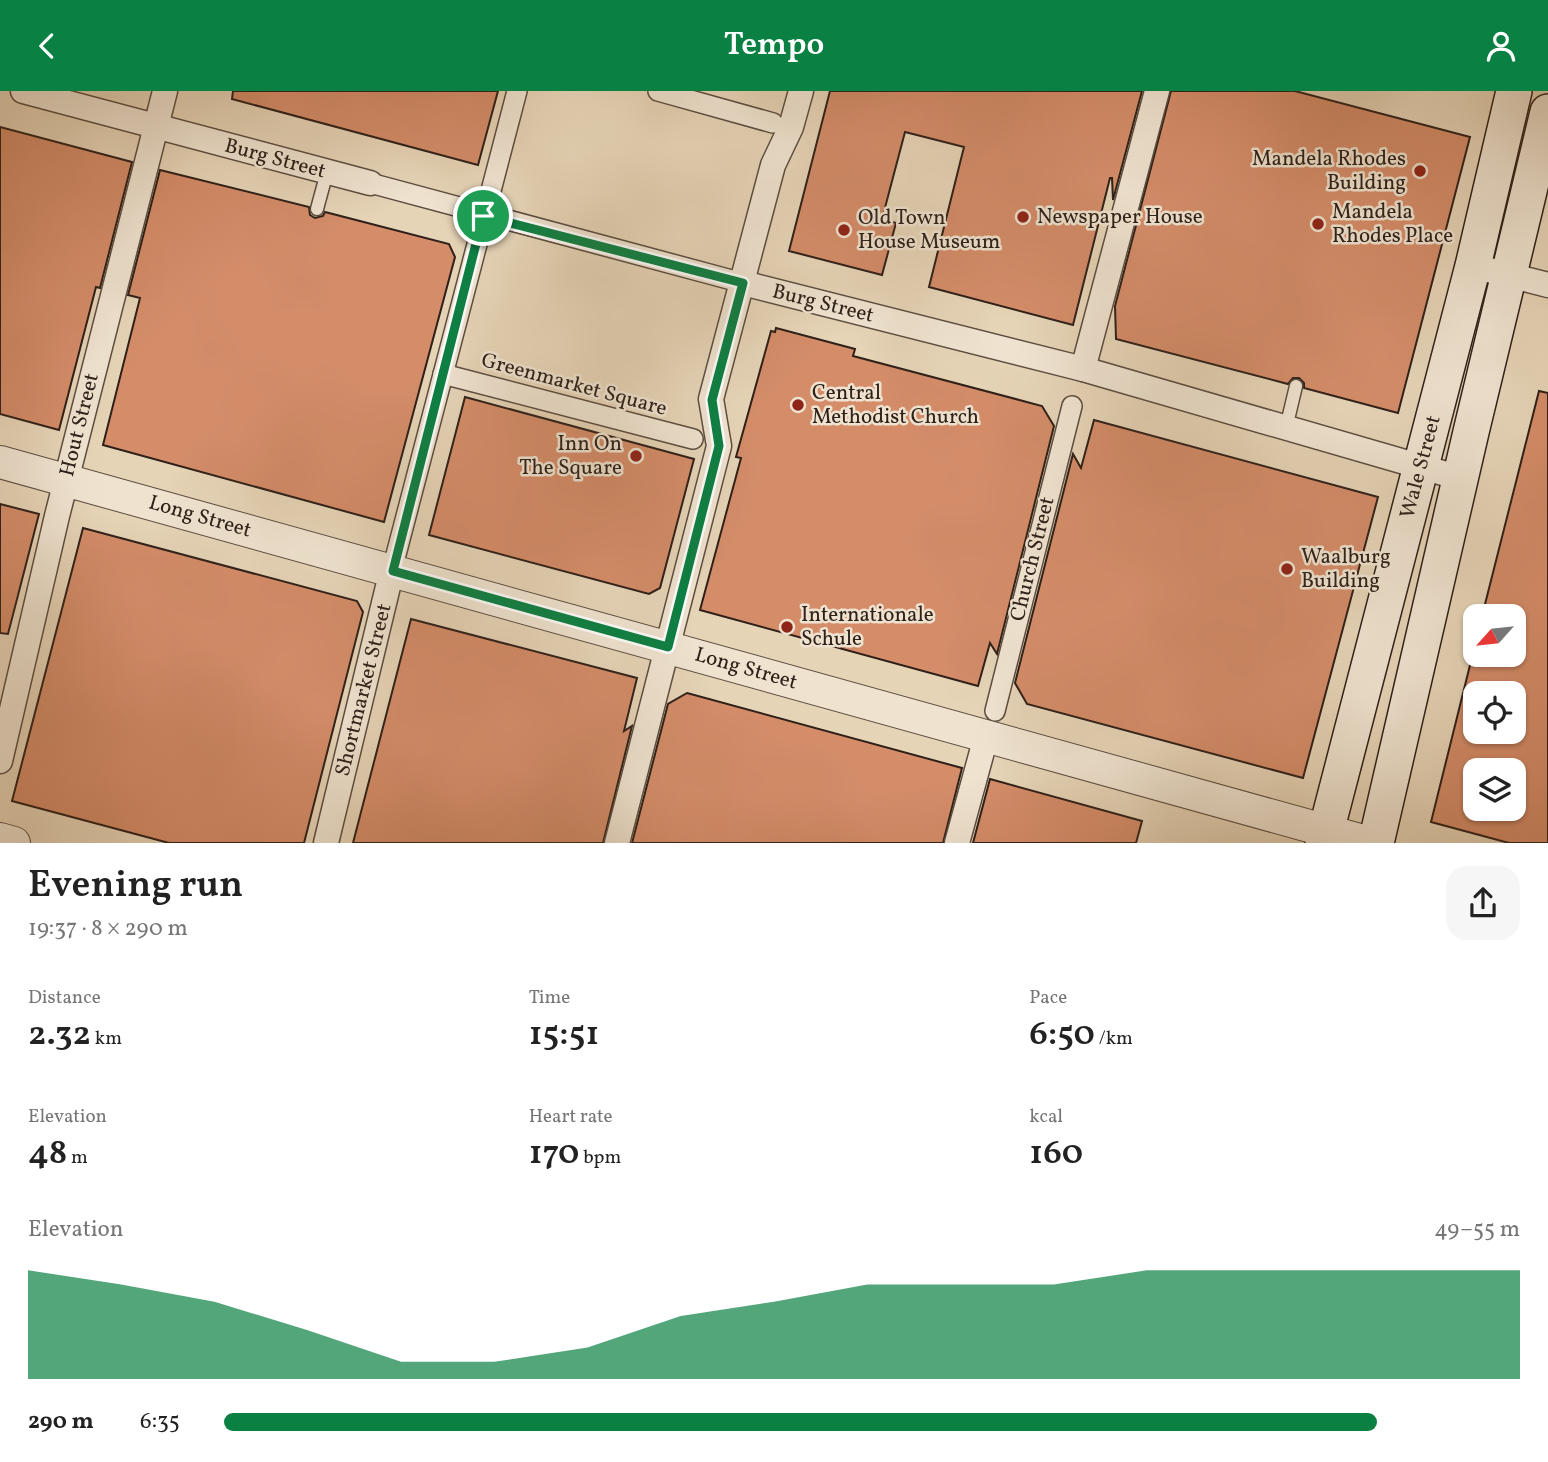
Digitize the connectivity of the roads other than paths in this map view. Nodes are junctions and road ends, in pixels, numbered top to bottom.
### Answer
1 (23, 91) edge
2 (164, 91) edge
3 (517, 91) edge
4 (658, 91) edge
5 (801, 91) edge
6 (1157, 91) edge
7 (1502, 91) edge
8 (1548, 112) edge
9 (782, 125) junction
10 (155, 128) junction
11 (327, 172) junction
12 (370, 183) joint
13 (317, 209) dead end
14 (483, 216) junction
15 (1473, 266) junction
16 (1508, 275) junction
17 (743, 283) junction
18 (1548, 285) edge
19 (1083, 369) junction
20 (443, 374) junction
21 (1296, 386) dead end
22 (1072, 406) dead end
23 (1286, 428) junction
24 (693, 439) joint
25 (719, 446) junction
26 (0, 462) edge
27 (1420, 467) junction
28 (1460, 478) junction
29 (66, 479) junction
30 (393, 571) junction
31 (668, 647) junction
32 (990, 724) junction
33 (0, 761) edge
34 (1324, 837) edge
35 (0, 839) edge
36 (13, 842) edge
37 (327, 842) edge
38 (617, 842) edge
39 (957, 842) edge
40 (1370, 842) edge
41 (1377, 842) edge

1 - 10 street, Burg Street
2 - 10 street, Hout Street
3 - 14 street, Shortmarket Street
4 - 9 street
5 - 9 street
6 - 19 street
7 - 15 main road, Wale Street
8 - 16 main road, Wale Street
9 - 17 street
10 - 11 street, Burg Street
10 - 29 street, Hout Street
11 - 12 street, Burg Street
11 - 13 lane
12 - 14 street, Burg Street
14 - 17 street, Burg Street
14 - 20 street, Shortmarket Street
15 - 16 street
15 - 27 main road, Wale Street
16 - 18 street
16 - 28 main road, Wale Street
17 - 19 street, Burg Street
17 - 25 street
19 - 23 street, Burg Street
20 - 24 street, Greenmarket Square
20 - 30 street, Shortmarket Street
21 - 23 lane
22 - 32 street, Church Street
23 - 27 street, Burg Street
24 - 25 lane
25 - 31 street
26 - 29 street, Long Street
27 - 28 street, Burg Street
27 - 34 main road, Wale Street
28 - 41 main road, Wale Street
29 - 30 street, Long Street
29 - 33 street, Hout Street
30 - 31 street, Long Street
30 - 37 street, Shortmarket Street
31 - 32 street, Long Street
31 - 38 street
32 - 34 street, Long Street
32 - 39 street, Church Street
34 - 40 street, Long Street
35 - 36 street

